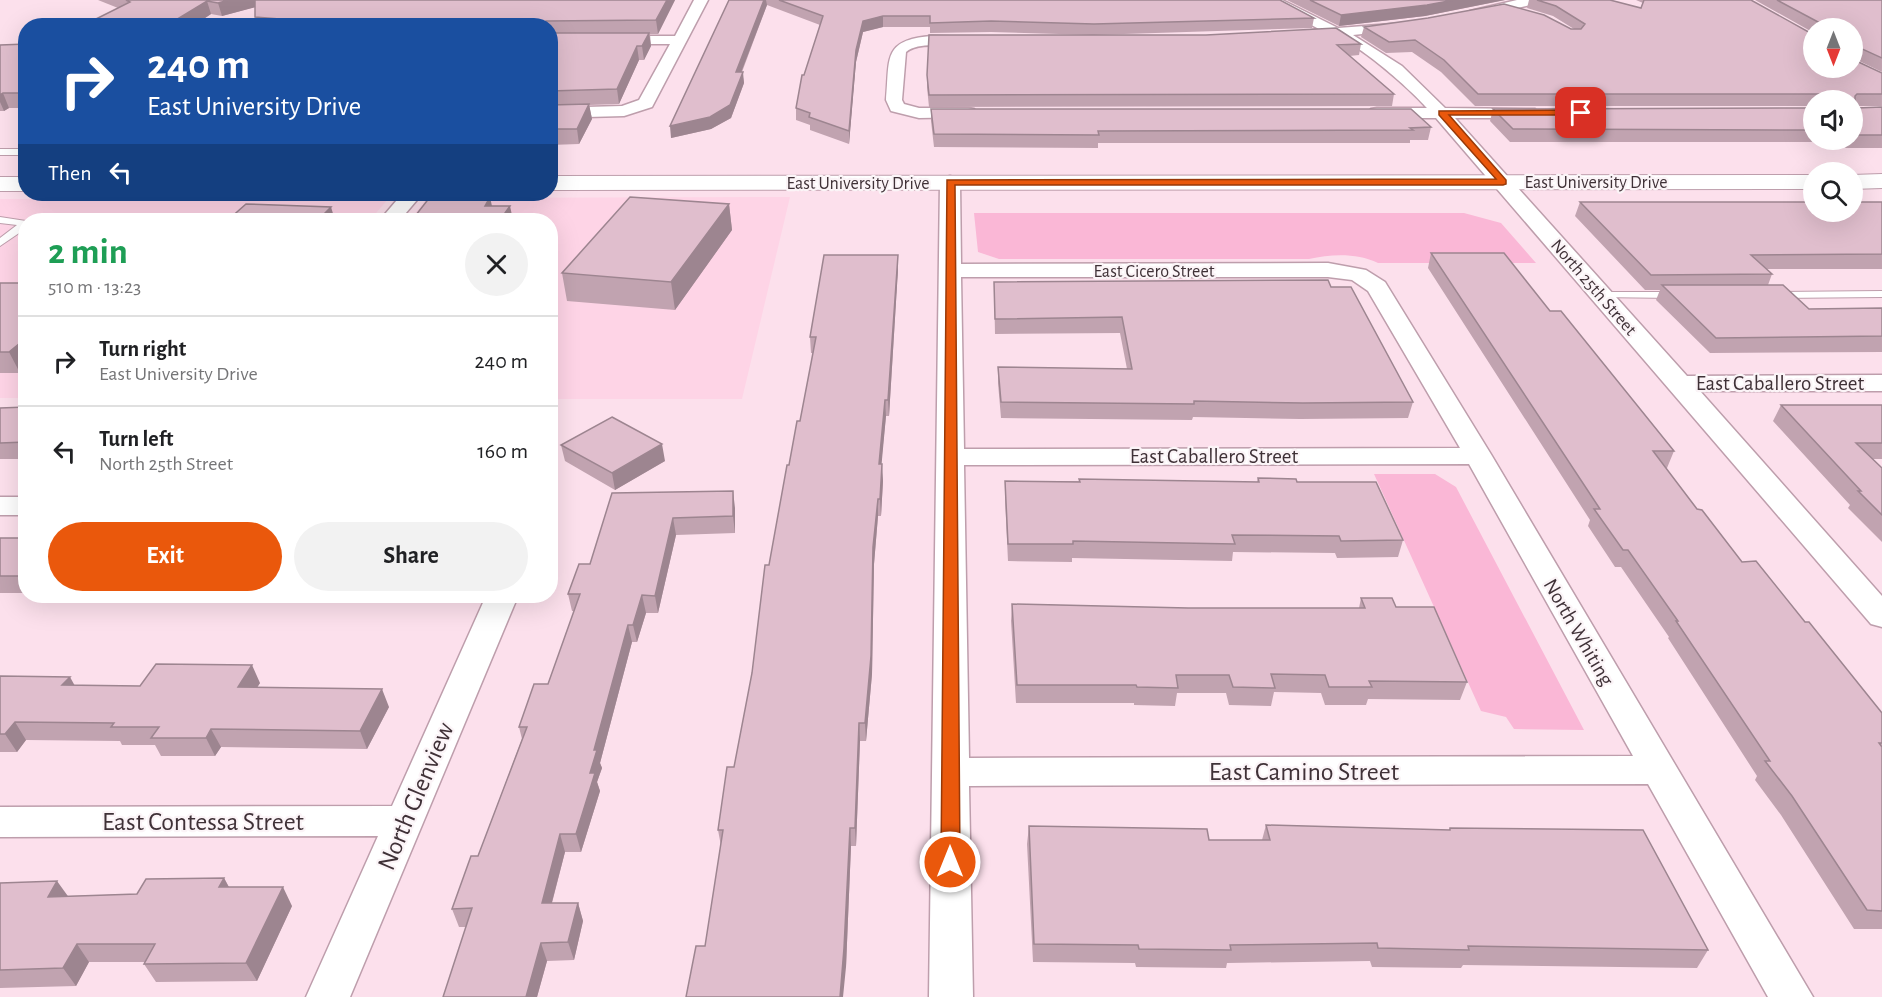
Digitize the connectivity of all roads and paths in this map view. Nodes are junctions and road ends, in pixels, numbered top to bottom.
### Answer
1 (701, 0) edge
2 (1271, 0) edge
3 (1534, 0) edge
4 (1503, 8) junction
5 (1525, 15) edge
6 (1462, 16) edge
7 (1412, 25) edge
8 (1340, 33) junction
9 (1294, 36) edge
10 (558, 40) edge
11 (681, 40) junction
12 (978, 41) edge
13 (558, 113) edge
14 (988, 113) edge
15 (1358, 113) edge
16 (1442, 113) junction
17 (1550, 113) edge
18 (0, 152) edge
19 (18, 152) edge
20 (950, 182) junction
21 (1503, 182) junction
22 (1803, 182) edge
23 (1863, 182) edge
24 (1882, 182) edge
25 (558, 183) edge
26 (0, 184) edge
27 (18, 184) edge
28 (406, 201) edge
29 (396, 213) edge
30 (0, 220) edge
31 (18, 222) edge
32 (18, 230) edge
33 (0, 243) edge
34 (950, 271) junction
35 (1358, 275) joint
36 (1882, 294) edge
37 (1601, 295) junction
38 (1683, 295) edge
39 (1765, 295) edge
40 (1882, 383) edge
41 (1679, 384) junction
42 (1478, 456) junction
43 (950, 457) junction
44 (0, 506) edge
45 (18, 506) edge
46 (499, 603) edge
47 (1881, 614) edge
48 (1659, 770) junction
49 (950, 772) junction
50 (405, 821) junction
51 (0, 822) edge
52 (328, 997) edge
53 (951, 997) edge
54 (1791, 997) edge

1 - 11 street
2 - 8 street, North 25th Street
3 - 4 street
4 - 5 street
4 - 6 street
7 - 8 street
8 - 9 street
8 - 16 street, North 25th Street
10 - 11 street
11 - 13 street
12 - 14 street
15 - 16 street
16 - 17 street
16 - 21 street, North 25th Street
18 - 19 lane
20 - 21 main road, East University Drive
20 - 25 main road, East University Drive
20 - 34 street
21 - 22 main road, East University Drive
21 - 37 street, North 25th Street
23 - 24 main road
26 - 27 main road
28 - 29 street
30 - 31 lane
32 - 33 lane
34 - 35 street, East Cicero Street
34 - 43 street
35 - 42 street, North Whiting
36 - 39 lane
37 - 38 lane
37 - 41 street, North 25th Street
40 - 41 street, East Caballero Street
41 - 47 street, North 25th Street
42 - 43 street, East Caballero Street
42 - 48 street, North Whiting
43 - 49 street
44 - 45 street
46 - 50 street, North Glenview
48 - 49 street, East Camino Street
48 - 54 street, North Whiting
49 - 53 street
50 - 51 street, East Contessa Street
50 - 52 street, North Glenview

